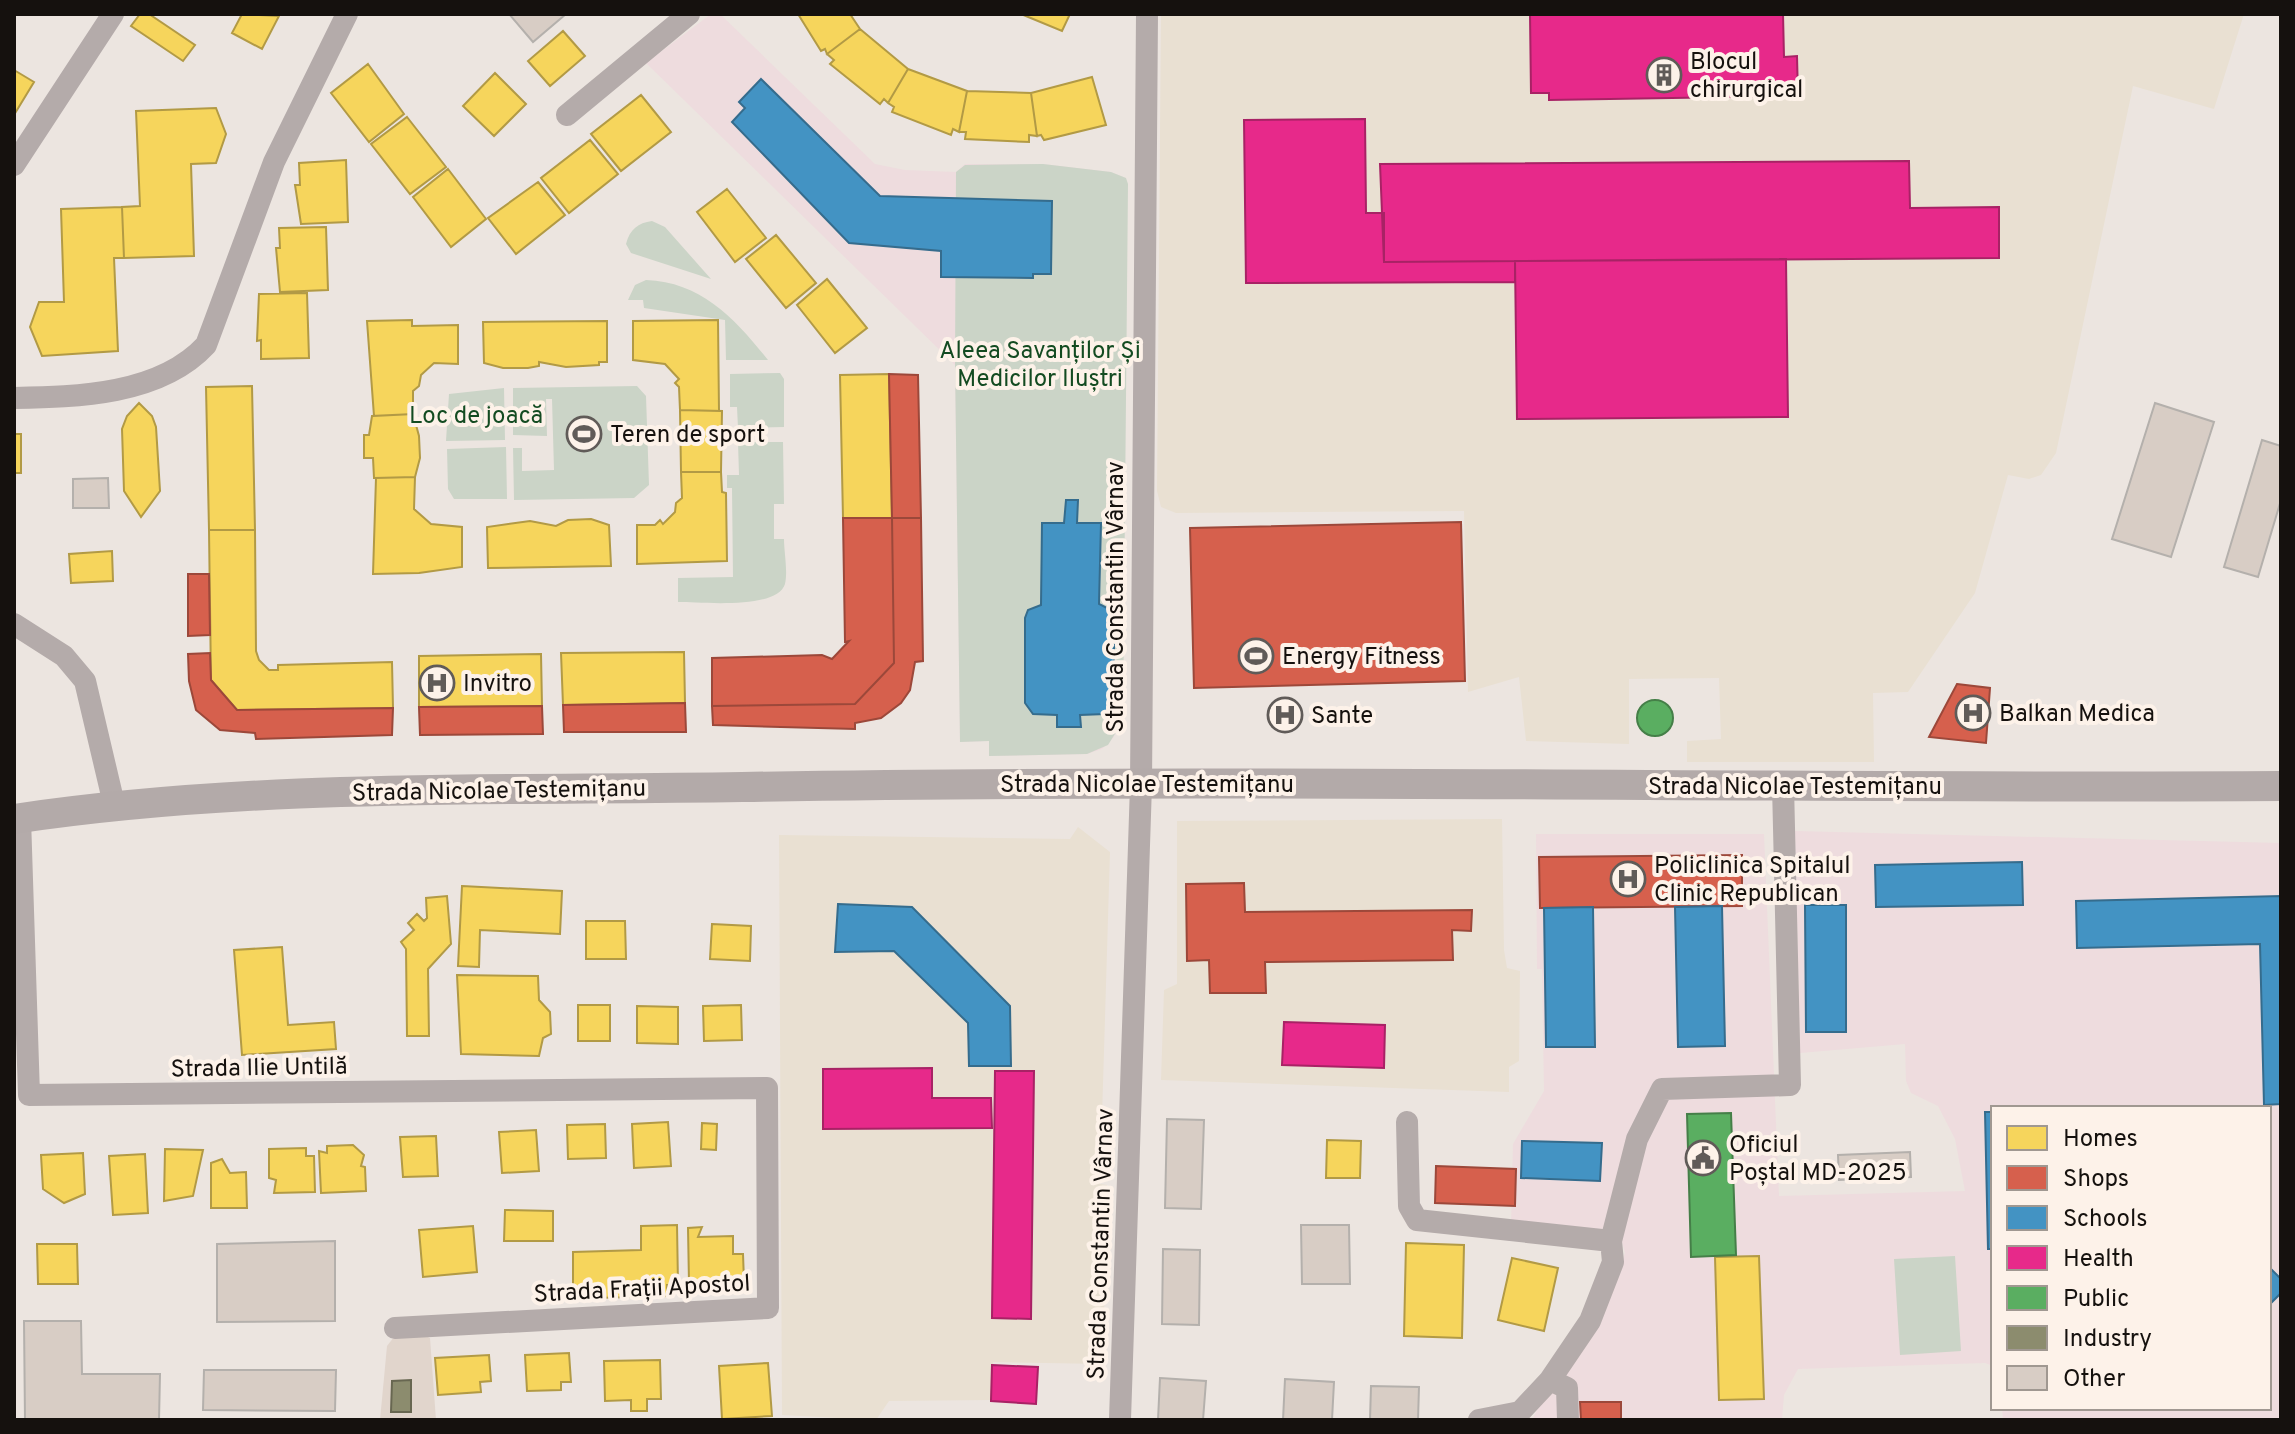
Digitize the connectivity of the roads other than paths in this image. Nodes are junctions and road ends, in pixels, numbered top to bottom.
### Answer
1 (113, 14) edge
2 (347, 14) edge
3 (689, 14) edge
4 (1147, 14) edge
5 (567, 115) dead end
6 (14, 165) edge
7 (14, 398) edge
8 (14, 624) edge
9 (1141, 785) junction
10 (1783, 785) junction
11 (2281, 786) edge
12 (114, 804) junction
13 (17, 819) edge
14 (767, 1088) joint
15 (1407, 1122) dead end
16 (1611, 1241) junction
17 (395, 1328) dead end
18 (1550, 1380) junction
19 (1518, 1416) edge
20 (1120, 1420) edge
21 (1479, 1420) edge
22 (1568, 1420) edge

1 - 6 street
2 - 7 street
3 - 5 street
4 - 9 street, Strada Constantin Vârnav
8 - 12 street
9 - 10 main road, Strada Nicolae Testemițanu
9 - 12 main road, Strada Nicolae Testemițanu
9 - 20 street, Strada Constantin Vârnav
10 - 11 main road, Strada Nicolae Testemițanu
10 - 16 street
12 - 13 main road, Strada Nicolae Testemițanu
13 - 14 street, Strada Ilie Untilă
14 - 17 street, Strada Frații Apostol
15 - 16 street
16 - 18 street
18 - 19 street
18 - 22 street
19 - 21 street

